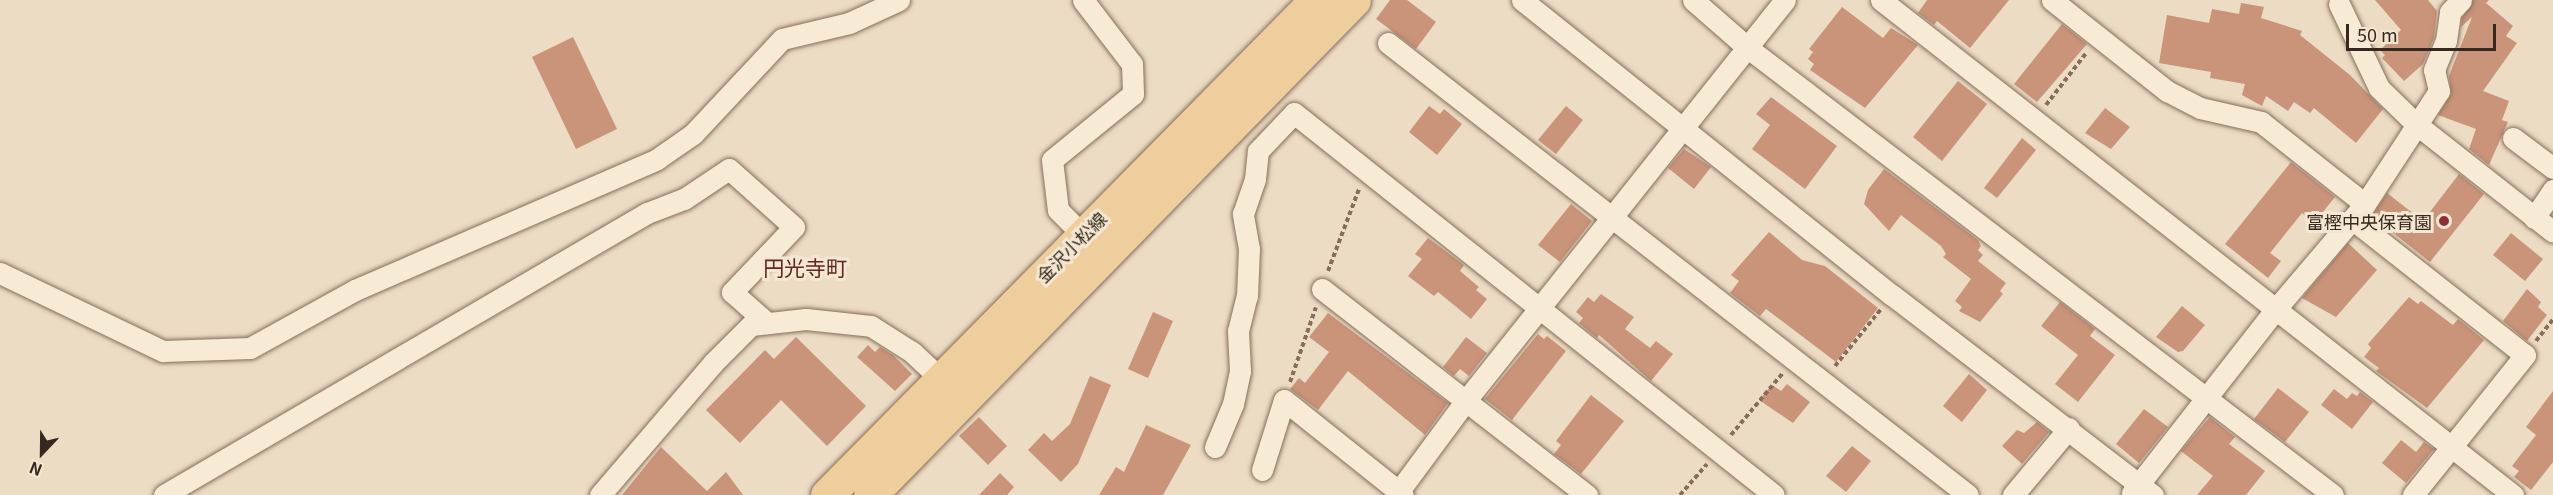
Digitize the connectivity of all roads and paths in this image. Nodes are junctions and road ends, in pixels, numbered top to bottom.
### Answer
1 (898, 0) edge
2 (1083, 0) edge
3 (1316, 0) edge
4 (1354, 0) edge
5 (1522, 0) edge
6 (1693, 0) edge
7 (1785, 0) edge
8 (1881, 0) edge
9 (2052, 0) edge
10 (2461, 0) edge
11 (2339, 1) edge
12 (2099, 37) junction
13 (1388, 43) dead end
14 (1748, 48) junction
15 (2042, 110) dead end
16 (2416, 124) junction
17 (1684, 129) junction
18 (2513, 138) dead end
19 (2553, 168) edge
20 (2553, 190) edge
21 (2358, 211) junction
22 (2534, 218) junction
23 (1611, 219) junction
24 (2553, 233) edge
25 (1083, 235) junction
26 (0, 273) edge
27 (1322, 289) dead end
28 (1892, 295) junction
29 (1541, 308) junction
30 (2274, 311) junction
31 (2553, 319) edge
32 (767, 323) junction
33 (2525, 355) junction
34 (1794, 361) junction
35 (941, 379) junction
36 (1822, 383) junction
37 (2207, 396) junction
38 (1467, 399) junction
39 (2069, 428) junction
40 (1215, 447) dead end
41 (2450, 447) junction
42 (1719, 449) junction
43 (1262, 470) dead end
44 (2141, 491) edge
45 (1399, 494) edge
46 (164, 495) edge
47 (600, 495) edge
48 (827, 495) edge
49 (870, 495) edge
50 (1587, 495) edge
51 (1680, 495) edge
52 (1774, 495) edge
53 (1968, 495) edge
54 (2013, 495) edge
55 (2333, 495) edge
56 (2413, 495) edge
57 (2513, 495) edge

1 - 26 street
2 - 25 street
3 - 25 main road, 金沢小松線
4 - 49 main road, 金沢小松線
5 - 17 street
6 - 14 street
7 - 14 street
8 - 30 street
9 - 12 street
10 - 16 street
11 - 16 street
12 - 15 path
12 - 21 street
13 - 23 street
14 - 17 street
14 - 37 street
16 - 21 street
16 - 22 street
17 - 23 street
17 - 28 street
18 - 19 street
20 - 22 street
21 - 30 street
21 - 33 street
22 - 24 street
23 - 29 street
23 - 34 street
25 - 35 main road, 金沢小松線
27 - 38 street
28 - 36 path
28 - 39 street
29 - 38 street
29 - 40 street
29 - 42 street
30 - 37 street
30 - 41 street
31 - 33 path
32 - 35 street
32 - 46 street
32 - 47 street
33 - 41 street
34 - 36 street
34 - 42 path
35 - 48 main road, 金沢小松線
36 - 53 street
37 - 44 street
37 - 55 street
38 - 45 street
38 - 50 street
39 - 44 street
39 - 54 street
41 - 56 street
41 - 57 street
42 - 51 path
42 - 52 street
43 - 45 street

